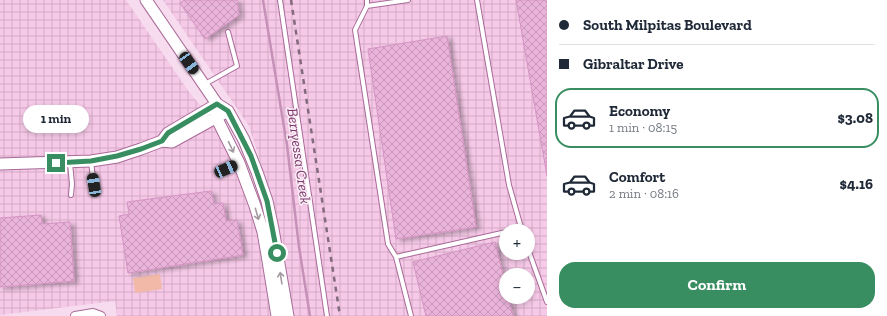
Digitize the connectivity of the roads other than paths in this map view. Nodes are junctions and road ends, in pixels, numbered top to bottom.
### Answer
1 (280, 0) edge
2 (367, 0) edge
3 (408, 0) edge
4 (477, 0) edge
5 (150, 1) edge
6 (368, 6) junction
7 (228, 32) dead end
8 (204, 84) junction
9 (217, 104) junction
10 (228, 111) junction
11 (216, 117) junction
12 (162, 141) junction
13 (91, 161) junction
14 (70, 163) junction
15 (239, 163) junction
16 (0, 164) edge
17 (226, 169) dead end
18 (94, 185) dead end
19 (71, 195) dead end
20 (519, 224) edge
21 (499, 234) edge
22 (396, 257) junction
23 (532, 260) edge
24 (547, 302) edge
25 (74, 316) edge
26 (101, 316) edge
27 (276, 316) edge
28 (288, 316) edge
29 (327, 316) edge
30 (411, 316) edge

1 - 29 lane
2 - 6 lane
3 - 6 lane
4 - 20 lane
5 - 8 main road
6 - 22 lane
7 - 8 lane
8 - 9 main road
9 - 10 main road
9 - 11 main road
9 - 12 main road
10 - 11 main road
28 -> 10 main road
11 - 12 main road
11 -> 15 main road
12 - 13 main road
13 - 14 main road
13 - 18 lane
14 - 16 main road
14 - 19 lane
15 - 17 lane
15 -> 27 main road
21 - 22 lane
22 - 30 lane
23 - 24 lane
25 - 26 street

